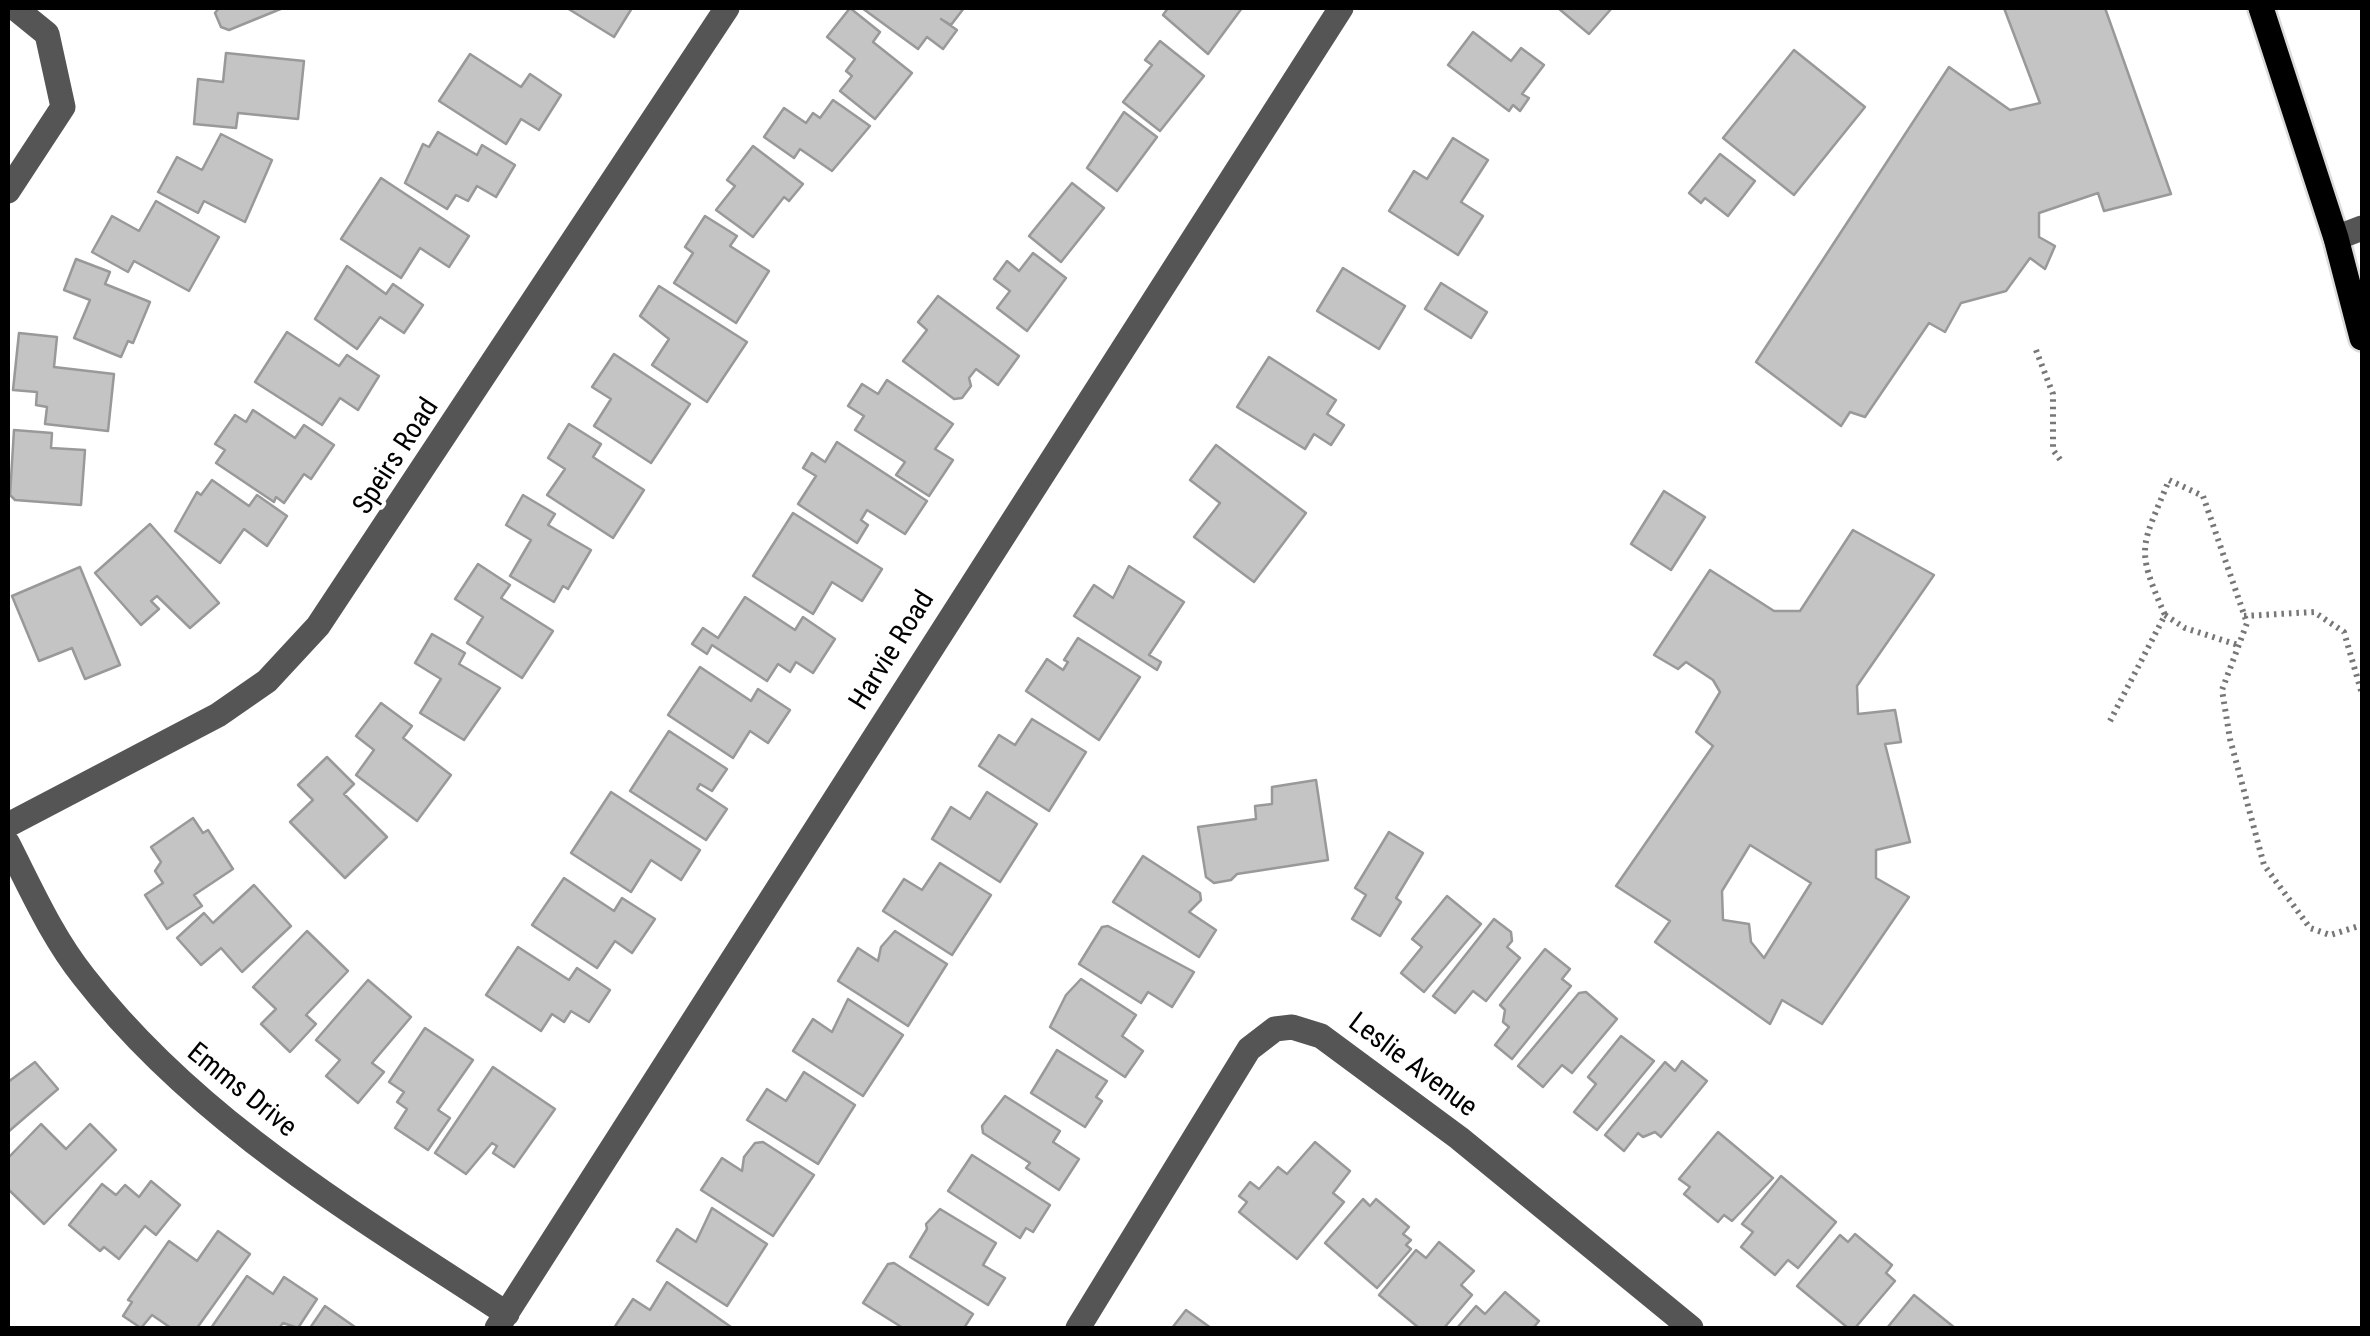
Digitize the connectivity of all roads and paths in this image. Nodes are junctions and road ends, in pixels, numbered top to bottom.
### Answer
1 (15, 8) edge
2 (727, 8) edge
3 (1341, 8) edge
4 (2261, 8) edge
5 (8, 191) edge
6 (2362, 228) edge
7 (2336, 238) junction
8 (2362, 338) edge
9 (2036, 350) dead end
10 (2062, 462) dead end
11 (2165, 614) junction
12 (2244, 616) junction
13 (2238, 645) junction
14 (2362, 694) edge
15 (2110, 721) dead end
16 (8, 824) edge
17 (8, 844) edge
18 (2362, 925) edge
19 (502, 1321) edge
20 (1078, 1328) edge
21 (1691, 1328) edge

1 - 5 street
2 - 16 street, Speirs Road
3 - 19 street, Harvie Road
4 - 7 main road
6 - 7 street
7 - 8 main road
9 - 10 path
11 - 12 path
11 - 13 path
11 - 15 path
12 - 13 path
12 - 14 path
13 - 18 path
17 - 19 street, Emms Drive
20 - 21 street, Leslie Avenue

